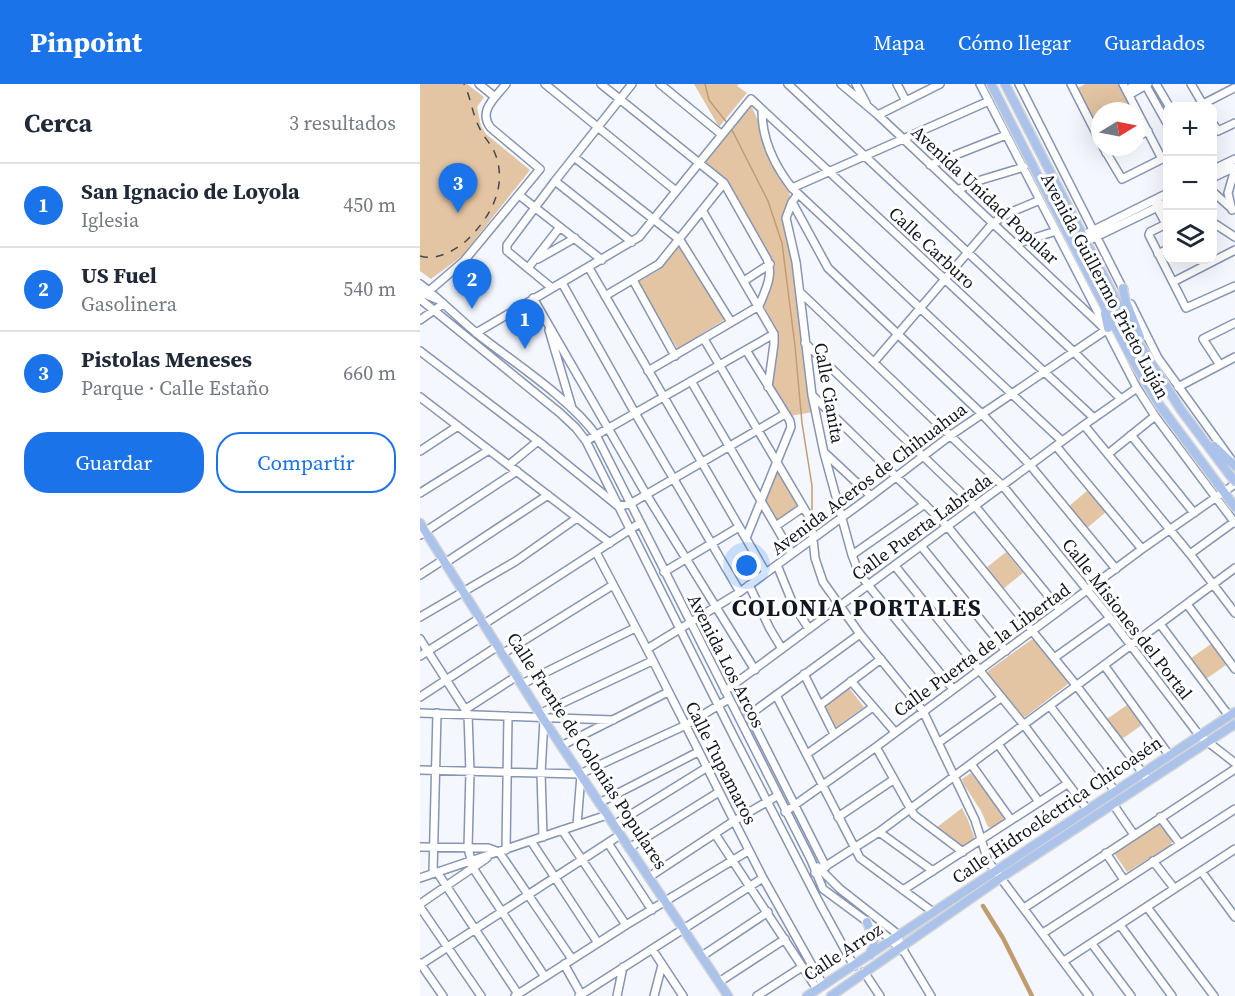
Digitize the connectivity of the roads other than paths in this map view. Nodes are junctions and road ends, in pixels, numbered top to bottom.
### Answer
1 (479, 84) edge
2 (506, 84) edge
3 (545, 84) edge
4 (601, 84) edge
5 (632, 84) edge
6 (660, 84) edge
7 (788, 84) edge
8 (841, 84) edge
9 (856, 84) edge
10 (897, 84) edge
11 (938, 84) edge
12 (980, 84) edge
13 (986, 84) edge
14 (991, 84) edge
15 (1005, 84) edge
16 (1019, 84) edge
17 (1083, 84) edge
18 (1137, 84) edge
19 (1146, 84) edge
20 (1156, 84) edge
21 (1191, 84) edge
22 (1072, 86) edge
23 (1234, 87) edge
24 (1126, 90) edge
25 (495, 97) junction
26 (620, 99) junction
27 (906, 101) junction
28 (989, 101) junction
29 (1166, 102) edge
30 (1201, 102) edge
31 (1208, 102) edge
32 (867, 105) junction
33 (1003, 106) junction
34 (762, 111) junction
35 (878, 115) junction
36 (1163, 116) edge
37 (1091, 123) edge
38 (1235, 123) edge
39 (598, 127) junction
40 (1217, 130) edge
41 (1148, 131) junction
42 (1145, 132) edge
43 (721, 134) junction
44 (1006, 135) junction
45 (902, 138) junction
46 (866, 155) junction
47 (1109, 156) edge
48 (574, 157) junction
49 (1235, 159) edge
50 (698, 161) junction
51 (930, 165) junction
52 (1024, 167) junction
53 (1217, 168) edge
54 (1235, 168) edge
55 (829, 172) junction
56 (1217, 176) edge
57 (555, 181) junction
58 (723, 183) junction
59 (792, 188) junction
60 (957, 190) junction
61 (676, 191) junction
62 (798, 194) junction
63 (519, 195) junction
64 (1217, 196) edge
65 (1040, 200) junction
66 (792, 202) junction
67 (1159, 202) edge
68 (535, 207) junction
69 (702, 210) junction
70 (1234, 211) edge
71 (654, 219) junction
72 (993, 223) junction
73 (1163, 224) edge
74 (1217, 226) edge
75 (561, 227) junction
76 (1056, 231) junction
77 (1096, 233) junction
78 (1235, 237) edge
79 (575, 238) junction
80 (1084, 239) junction
81 (680, 240) junction
82 (632, 242) junction
83 (1016, 244) junction
84 (1074, 244) junction
85 (1235, 250) edge
86 (1163, 251) edge
87 (969, 252) junction
88 (1158, 254) junction
89 (602, 260) junction
90 (534, 261) junction
91 (770, 264) junction
92 (528, 268) junction
93 (589, 268) junction
94 (633, 280) junction
95 (945, 280) junction
96 (744, 281) junction
97 (1173, 282) junction
98 (562, 283) junction
99 (420, 284) edge
100 (1235, 286) edge
101 (552, 288) junction
102 (1123, 288) junction
103 (1098, 290) junction
104 (429, 291) junction
105 (420, 292) edge
106 (800, 292) junction
107 (605, 296) junction
108 (533, 298) junction
109 (420, 299) edge
110 (441, 302) junction
111 (759, 306) junction
112 (921, 308) junction
113 (433, 311) junction
114 (420, 320) edge
115 (545, 320) junction
116 (731, 322) junction
117 (1235, 323) edge
118 (1107, 329) junction
119 (476, 333) junction
120 (774, 334) junction
121 (897, 334) junction
122 (704, 339) junction
123 (805, 343) junction
124 (746, 350) junction
125 (420, 351) edge
126 (1074, 352) junction
127 (1144, 352) junction
128 (675, 356) junction
129 (1235, 357) edge
130 (874, 362) junction
131 (1220, 365) junction
132 (573, 366) junction
133 (719, 366) junction
134 (648, 371) junction
135 (562, 373) junction
136 (1043, 373) junction
137 (581, 380) junction
138 (691, 381) junction
139 (768, 387) junction
140 (1178, 387) junction
141 (1137, 388) junction
142 (567, 389) junction
143 (1012, 394) junction
144 (812, 395) junction
145 (420, 397) edge
146 (663, 397) junction
147 (1121, 399) junction
148 (427, 403) junction
149 (420, 407) edge
150 (572, 408) junction
151 (1181, 410) junction
152 (635, 413) junction
153 (785, 414) junction
154 (982, 414) junction
155 (1155, 416) junction
156 (1094, 418) junction
157 (1084, 425) junction
158 (458, 426) junction
159 (609, 428) junction
160 (757, 430) junction
161 (596, 435) junction
162 (951, 435) junction
163 (1131, 435) junction
164 (538, 441) junction
165 (586, 441) junction
166 (1059, 444) junction
167 (729, 446) junction
168 (489, 450) junction
169 (420, 451) edge
170 (824, 453) junction
171 (1108, 454) junction
172 (924, 456) junction
173 (701, 462) junction
174 (777, 462) junction
175 (509, 465) junction
176 (1030, 465) junction
177 (1235, 465) edge
178 (517, 471) junction
179 (897, 476) junction
180 (674, 478) junction
181 (1235, 483) edge
182 (1003, 486) junction
183 (420, 493) edge
184 (646, 494) junction
185 (1220, 494) junction
186 (548, 495) junction
187 (871, 496) junction
188 (762, 502) junction
189 (1231, 503) edge
190 (630, 504) junction
191 (925, 504) junction
192 (618, 506) junction
193 (975, 507) junction
194 (802, 508) junction
195 (1194, 513) junction
196 (842, 517) junction
197 (577, 518) junction
198 (420, 523) edge
199 (640, 523) junction
200 (1234, 523) edge
201 (776, 525) junction
202 (739, 527) junction
203 (948, 527) junction
204 (630, 529) junction
205 (1170, 531) junction
206 (423, 533) edge
207 (746, 538) junction
208 (813, 538) junction
209 (712, 542) junction
210 (610, 543) junction
211 (921, 546) junction
212 (1143, 549) junction
213 (596, 552) junction
214 (792, 554) junction
215 (1190, 554) junction
216 (852, 555) junction
217 (686, 558) junction
218 (444, 562) junction
219 (777, 565) junction
220 (895, 566) junction
221 (1235, 568) edge
222 (1116, 569) junction
223 (664, 572) junction
224 (766, 573) junction
225 (420, 575) edge
226 (1213, 584) junction
227 (613, 585) junction
228 (749, 585) junction
229 (868, 585) junction
230 (464, 591) junction
231 (1088, 591) junction
232 (740, 592) junction
233 (1187, 604) junction
234 (840, 606) junction
235 (716, 607) junction
236 (1060, 610) junction
237 (1235, 613) edge
238 (420, 617) edge
239 (1110, 618) junction
240 (482, 621) junction
241 (691, 624) junction
242 (1160, 624) junction
243 (635, 628) junction
244 (809, 629) junction
245 (681, 630) junction
246 (1033, 632) junction
247 (860, 634) junction
248 (420, 639) edge
249 (1131, 646) junction
250 (647, 649) junction
251 (782, 649) junction
252 (500, 650) junction
253 (428, 651) junction
254 (1006, 651) junction
255 (420, 656) edge
256 (1054, 658) junction
257 (881, 659) junction
258 (652, 661) junction
259 (1104, 665) junction
260 (1235, 669) edge
261 (755, 670) junction
262 (980, 671) junction
263 (804, 674) junction
264 (519, 680) junction
265 (446, 681) junction
266 (851, 681) junction
267 (734, 685) junction
268 (1076, 685) junction
269 (954, 689) junction
270 (724, 691) junction
271 (668, 692) junction
272 (776, 695) junction
273 (420, 697) edge
274 (1001, 698) junction
275 (729, 699) junction
276 (820, 705) junction
277 (718, 706) junction
278 (1050, 706) junction
279 (873, 707) junction
280 (923, 711) junction
281 (467, 712) junction
282 (420, 713) edge
283 (437, 713) junction
284 (1232, 714) edge
285 (749, 715) junction
286 (508, 716) junction
287 (541, 717) junction
288 (613, 720) junction
289 (1235, 724) edge
290 (686, 725) junction
291 (1024, 725) junction
292 (895, 732) junction
293 (834, 734) junction
294 (1199, 735) junction
295 (1207, 742) junction
296 (938, 743) junction
297 (998, 744) junction
298 (561, 746) junction
299 (876, 747) junction
300 (698, 752) junction
301 (807, 754) junction
302 (1169, 755) junction
303 (1235, 763) edge
304 (971, 764) junction
305 (706, 768) junction
306 (1235, 769) edge
307 (420, 770) edge
308 (435, 771) junction
309 (470, 772) junction
310 (507, 772) junction
311 (1143, 772) junction
312 (541, 773) junction
313 (580, 774) junction
314 (953, 777) junction
315 (893, 780) junction
316 (1148, 781) junction
317 (1067, 784) junction
318 (822, 786) junction
319 (1114, 791) junction
320 (719, 792) junction
321 (777, 796) junction
322 (768, 801) junction
323 (1039, 802) junction
324 (599, 803) junction
325 (1113, 804) junction
326 (795, 806) junction
327 (909, 809) junction
328 (1088, 809) junction
329 (1235, 809) edge
330 (785, 812) junction
331 (607, 815) junction
332 (838, 817) junction
333 (1160, 817) junction
334 (1011, 820) junction
335 (734, 821) junction
336 (577, 825) junction
337 (614, 825) junction
338 (562, 830) junction
339 (879, 832) junction
340 (715, 834) junction
341 (620, 835) junction
342 (1134, 835) junction
343 (543, 837) junction
344 (982, 839) junction
345 (531, 841) junction
346 (608, 843) junction
347 (1180, 844) junction
348 (420, 847) edge
349 (433, 847) junction
350 (468, 848) junction
351 (629, 848) junction
352 (854, 849) junction
353 (1232, 850) edge
354 (748, 851) junction
355 (500, 852) junction
356 (963, 852) junction
357 (1106, 854) junction
358 (733, 860) junction
359 (1235, 860) edge
360 (581, 861) junction
361 (1153, 861) junction
362 (472, 865) junction
363 (821, 870) junction
364 (933, 871) junction
365 (1201, 871) junction
366 (435, 873) junction
367 (997, 875) junction
368 (649, 877) junction
369 (420, 878) edge
370 (555, 878) junction
371 (763, 878) junction
372 (1124, 880) junction
373 (447, 886) junction
374 (750, 886) junction
375 (1174, 888) junction
376 (903, 890) junction
377 (528, 895) junction
378 (665, 902) junction
379 (420, 905) edge
380 (1148, 907) junction
381 (1023, 908) junction
382 (652, 910) junction
383 (501, 911) junction
384 (768, 912) junction
385 (933, 912) junction
386 (1235, 917) edge
387 (867, 922) junction
388 (626, 925) junction
389 (1120, 925) junction
390 (475, 928) junction
391 (684, 929) junction
392 (1043, 933) junction
393 (895, 938) junction
394 (785, 939) junction
395 (598, 943) junction
396 (1092, 944) junction
397 (447, 947) junction
398 (902, 948) junction
399 (652, 949) junction
400 (870, 955) junction
401 (702, 956) junction
402 (572, 959) junction
403 (1064, 961) junction
404 (420, 964) edge
405 (564, 964) junction
406 (662, 965) junction
407 (854, 966) junction
408 (623, 967) junction
409 (802, 967) junction
410 (864, 972) junction
411 (545, 976) junction
412 (719, 982) junction
413 (820, 987) junction
414 (516, 995) edge
415 (581, 995) edge
416 (444, 996) edge
417 (481, 996) edge
418 (617, 996) edge
419 (654, 996) edge
420 (682, 996) edge
421 (728, 996) edge
422 (757, 996) edge
423 (807, 996) edge
424 (831, 996) edge
425 (880, 996) edge
426 (931, 996) edge
427 (1089, 996) edge
428 (1131, 996) edge
429 (1172, 996) edge
430 (1214, 996) edge

1 - 25 street
2 - 25 street
3 - 39 street
4 - 26 street
5 - 26 street
6 - 43 street
7 - 46 street
8 - 32 street, Avenida Unidad Popular
9 - 32 street
10 - 27 street
11 - 27 street
12 - 28 street, Avenida Guillermo Prieto Luján
13 - 33 main road
14 - 33 main road, Avenida Guillermo Prieto Luján
15 - 80 main road, Avenida Guillermo Prieto Luján
16 - 77 street, Avenida Guillermo Prieto Luján
17 - 22 street
18 - 24 street
19 - 24 street
19 - 36 street
20 - 29 street
21 - 30 street
22 - 37 street
23 - 31 street
24 - 41 street
25 - 63 street
26 - 39 street
26 - 50 street
27 - 35 street
28 - 44 street, Avenida Guillermo Prieto Luján
28 - 45 street
32 - 35 street, Avenida Unidad Popular
33 - 84 main road, Avenida Guillermo Prieto Luján
34 - 43 street, Calle Carburo
34 - 55 street, Calle Carburo
34 - 59 street
35 - 45 street, Avenida Unidad Popular
38 - 40 street
39 - 48 street
39 - 61 street
41 - 42 street
41 - 47 street
43 - 50 street
44 - 51 street
44 - 52 street, Avenida Guillermo Prieto Luján
45 - 46 street
45 - 51 street, Avenida Unidad Popular
46 - 55 street
46 - 87 street
48 - 57 street
48 - 71 street
49 - 53 street
50 - 58 street
50 - 61 street
51 - 60 street, Avenida Unidad Popular
52 - 60 street
52 - 65 street, Avenida Guillermo Prieto Luján
54 - 56 street
54 - 70 street
55 - 59 street
55 - 95 street, Calle Carburo
57 - 68 street
57 - 82 street
58 - 69 street
58 - 91 street
59 - 62 street
60 - 72 street, Avenida Unidad Popular
61 - 71 street
62 - 66 street
62 - 112 street
63 - 68 street
63 - 104 street
64 - 70 street
65 - 72 street
65 - 76 street, Avenida Guillermo Prieto Luján
66 - 106 street, Calle Cianita
66 - 121 street
67 - 77 street
68 - 75 street
68 - 92 street
69 - 81 street
69 - 96 street
71 - 81 street
71 - 82 street
72 - 83 street, Avenida Unidad Popular
72 - 87 street
73 - 88 street
74 - 78 street
75 - 79 street
75 - 90 street
76 - 83 street
76 - 118 street, Avenida Guillermo Prieto Luján
77 - 80 street
77 - 102 street, Avenida Guillermo Prieto Luján
79 - 89 street
79 - 90 street
80 - 84 street
80 - 127 main road, Avenida Guillermo Prieto Luján
81 - 94 street
81 - 116 street
82 - 89 street
83 - 118 street, Avenida Unidad Popular
84 - 103 main road, Avenida Guillermo Prieto Luján
85 - 97 street
86 - 88 street
87 - 95 street
87 - 126 street
88 - 97 street
89 - 93 street
90 - 92 street
91 - 96 street
91 - 111 street
92 - 101 street
93 - 98 street
93 - 107 street
94 - 107 street
94 - 128 street
95 - 112 street
95 - 136 street, Calle Carburo
96 - 111 street
97 - 100 street
98 - 101 street
98 - 152 street
99 - 104 street
101 - 108 street
102 - 127 main road
102 - 140 street, Avenida Guillermo Prieto Luján
103 - 118 main road
103 - 185 main road, Avenida Guillermo Prieto Luján
104 - 110 street
105 - 110 street
106 - 123 street, Calle Cianita
106 - 130 street, Calle Misiones del Portal
107 - 134 street
108 - 115 street
108 - 119 street
109 - 113 street
110 - 113 street
110 - 119 street, Avenida Los Arcos
111 - 116 street
111 - 120 street
112 - 121 street
112 - 143 street
113 - 114 street
113 - 165 street
115 - 132 street
115 - 135 street
116 - 122 street
117 - 131 street
118 - 126 street, Avenida Aceros de Chihuahua
118 - 141 street, Avenida Guillermo Prieto Luján
119 - 150 street, Avenida Los Arcos
120 - 124 street
120 - 139 street
121 - 130 street
121 - 154 street
122 - 128 street
122 - 133 street
123 - 144 street, Calle Cianita
123 - 172 street
124 - 133 street
124 - 139 street
125 - 164 street
126 - 136 street, Avenida Aceros de Chihuahua
126 - 147 street
127 - 151 main road, Avenida Guillermo Prieto Luján
128 - 134 street
129 - 131 street
130 - 162 street, Calle Misiones del Portal
131 - 140 street
132 - 135 street
132 - 137 street
133 - 138 street
133 - 160 street
134 - 146 street
135 - 142 street
136 - 143 street, Avenida Aceros de Chihuahua
136 - 156 street, Calle Carburo
137 - 142 street
137 - 159 street
138 - 146 street
138 - 167 street
139 - 153 street
140 - 177 street, Avenida Guillermo Prieto Luján
141 - 147 street, Calle Puerta Labrada
141 - 155 street, Avenida Guillermo Prieto Luján
142 - 150 street
143 - 154 street, Avenida Aceros de Chihuahua
143 - 166 street
144 - 170 street, Calle Cianita
144 - 179 street
145 - 148 street
146 - 152 street
146 - 173 street
147 - 156 street, Calle Puerta Labrada
148 - 149 street
148 - 158 street
150 - 161 street, Avenida Los Arcos
151 - 177 main road
151 - 181 main road, Avenida Guillermo Prieto Luján
152 - 159 street
152 - 180 street
153 - 160 street
153 - 174 street
154 - 162 street, Avenida Aceros de Chihuahua
154 - 176 street
155 - 163 street
155 - 185 street, Avenida Guillermo Prieto Luján
156 - 157 street, Calle Puerta Labrada
157 - 166 street, Calle Puerta Labrada
157 - 171 street
158 - 168 street
158 - 169 street
159 - 161 street
159 - 184 street
160 - 167 street
160 - 174 street
161 - 165 street
161 - 190 street, Avenida Los Arcos
162 - 172 street, Avenida Aceros de Chihuahua
162 - 182 street, Calle Misiones del Portal
163 - 171 street
163 - 195 street
164 - 175 street
164 - 192 street
165 - 192 street
166 - 176 street, Calle Puerta Labrada
166 - 212 street
167 - 173 street
167 - 188 street
168 - 175 street
168 - 183 street
170 - 187 street
170 - 196 street, Calle Cianita
171 - 205 street
172 - 179 street, Avenida Aceros de Chihuahua
172 - 193 street
173 - 180 street
173 - 202 street
174 - 188 street
174 - 194 street
175 - 178 street
176 - 182 street, Calle Puerta Labrada
176 - 222 street
178 - 186 street
178 - 206 street
179 - 187 street, Avenida Aceros de Chihuahua
179 - 191 street
180 - 184 street
180 - 209 street
181 - 185 street, Calle Puerta de la Libertad
182 - 193 street, Calle Puerta Labrada
182 - 231 street, Calle Misiones del Portal
184 - 190 street
184 - 217 street
185 - 189 main road, Avenida Guillermo Prieto Luján
185 - 195 street, Calle Puerta de la Libertad
186 - 197 street
186 - 218 street
187 - 196 street, Avenida Aceros de Chihuahua
188 - 201 street
188 - 207 street
189 - 200 street, Avenida Guillermo Prieto Luján
190 - 192 street
190 - 199 street, Avenida Los Arcos
191 - 203 street
191 - 216 street
192 - 204 street
193 - 203 street, Calle Puerta Labrada
193 - 236 street
194 - 201 street
194 - 208 street
195 - 205 street, Calle Puerta de la Libertad
196 - 208 street, Avenida Aceros de Chihuahua
196 - 216 street, Calle Cianita
197 - 210 street
197 - 230 street
198 - 206 main road, Calle Frente de Colonias Populares
199 - 204 street
199 - 223 street, Avenida Los Arcos
200 - 215 street
201 - 214 street
202 - 207 street
202 - 209 street
203 - 211 street, Calle Puerta Labrada
203 - 246 street
204 - 210 street
204 - 245 street
205 - 212 street, Calle Puerta de la Libertad
205 - 215 street
206 - 218 main road, Calle Frente de Colonias Populares
207 - 224 street
208 - 214 street, Avenida Aceros de Chihuahua
208 - 234 street
209 - 217 street
209 - 232 street
210 - 213 street
211 - 220 street, Calle Puerta Labrada
211 - 254 street
212 - 222 street, Calle Puerta de la Libertad
213 - 227 street, Calle Tupamaros
213 - 240 street
214 - 219 street, Avenida Aceros de Chihuahua
215 - 226 street
216 - 229 street, Calle Cianita
217 - 223 street
217 - 235 street
218 - 225 street
218 - 230 main road, Calle Frente de Colonias Populares
219 - 224 street, Avenida Aceros de Chihuahua
219 - 244 street
220 - 229 street, Calle Puerta Labrada
220 - 262 street
221 - 226 street
222 - 231 street, Calle Puerta de la Libertad
223 - 241 street, Avenida Los Arcos
224 - 228 street, Avenida Aceros de Chihuahua
226 - 233 street
226 - 237 street
227 - 243 street, Calle Tupamaros
227 - 252 street
228 - 232 street, Avenida Aceros de Chihuahua
228 - 251 street
229 - 234 street, Calle Puerta Labrada
229 - 269 street, Calle Cianita
230 - 238 street
230 - 240 main road, Calle Frente de Colonias Populares
231 - 236 street, Calle Puerta de la Libertad
231 - 239 street, Calle Misiones del Portal
232 - 235 street, Avenida Aceros de Chihuahua
233 - 242 street
233 - 260 street
234 - 244 street, Calle Puerta Labrada
234 - 247 street
235 - 241 street, Avenida Aceros de Chihuahua
235 - 261 street
236 - 246 street, Calle Puerta de la Libertad
239 - 249 street, Calle Misiones del Portal
239 - 256 street
240 - 252 main road, Calle Frente de Colonias Populares
240 - 253 street
241 - 245 street, Avenida Aceros de Chihuahua
241 - 270 street, Avenida Los Arcos
242 - 249 street
242 - 284 street
243 - 250 street, Calle Tupamaros
243 - 264 street
244 - 251 street, Calle Puerta Labrada
245 - 250 street, Avenida Aceros de Chihuahua
245 - 277 street
246 - 254 street, Calle Puerta de la Libertad
246 - 256 street
247 - 257 street
247 - 263 street
248 - 253 street
249 - 259 street
249 - 294 street, Calle Misiones del Portal
250 - 258 street, Calle Tupamaros
251 - 261 street, Calle Puerta Labrada
252 - 264 main road, Calle Frente de Colonias Populares
252 - 265 street
253 - 255 street
253 - 265 street
254 - 262 street, Calle Puerta de la Libertad
256 - 268 street
257 - 266 street
257 - 280 street
258 - 271 street, Calle Tupamaros
258 - 287 street
259 - 268 street
259 - 302 street
261 - 267 street, Calle Puerta Labrada
262 - 269 street, Calle Puerta de la Libertad
262 - 274 street
263 - 272 street
263 - 276 street
264 - 281 street
264 - 287 main road, Calle Frente de Colonias Populares
265 - 273 street
265 - 281 street
266 - 276 street
266 - 279 street
267 - 270 street, Calle Puerta Labrada
267 - 285 street, Avenida Los Arcos
268 - 278 street
268 - 311 street
269 - 280 street, Calle Puerta de la Libertad
270 - 275 street, Avenida Los Arcos
271 - 288 street
271 - 290 street, Calle Tupamaros
272 - 285 street
272 - 301 street
274 - 291 street
274 - 296 street
275 - 277 street
275 - 321 street, Avenida Los Arcos
276 - 293 street
277 - 290 street
277 - 322 street
278 - 291 street
278 - 319 street
279 - 292 street
279 - 293 street
280 - 292 street, Calle Puerta de la Libertad
280 - 296 street
281 - 283 street
281 - 286 street
281 - 309 street
282 - 283 street
283 - 308 street
284 - 294 main road, Calle Hidroeléctrica Chicoasén
285 - 326 street, Avenida Los Arcos
286 - 287 street
286 - 310 street
287 - 288 street
287 - 298 main road, Calle Frente de Colonias Populares
287 - 312 street
288 - 298 street
289 - 295 main road, Calle Hidroeléctrica Chicoasén
290 - 300 street, Calle Tupamaros
290 - 313 street
291 - 297 street
291 - 317 street
292 - 299 street, Calle Puerta de la Libertad
293 - 301 street
294 - 295 street, Calle Misiones del Portal
294 - 302 main road, Calle Hidroeléctrica Chicoasén
295 - 303 street, Calle Misiones del Portal
295 - 316 main road, Calle Hidroeléctrica Chicoasén
296 - 314 street
297 - 304 street
297 - 323 street
298 - 313 main road, Calle Frente de Colonias Populares
299 - 315 street
299 - 318 street, Calle Puerta de la Libertad
300 - 305 street, Calle Tupamaros
300 - 324 street
301 - 318 street
302 - 311 main road, Calle Hidroeléctrica Chicoasén
304 - 314 street
304 - 334 street
305 - 320 street, Calle Tupamaros
305 - 337 street
306 - 333 street
307 - 308 street
308 - 309 street
308 - 349 street
309 - 310 street
309 - 350 street
310 - 312 street
310 - 355 street
311 - 316 street
311 - 319 main road, Calle Hidroeléctrica Chicoasén
312 - 313 street
312 - 343 street
313 - 324 main road, Calle Frente de Colonias Populares
313 - 336 street
314 - 327 street
314 - 344 street
315 - 327 street
315 - 332 street
316 - 325 main road, Calle Hidroeléctrica Chicoasén
317 - 323 street
317 - 328 street
318 - 326 street, Calle Puerta de la Libertad
318 - 332 street
319 - 328 main road, Calle Hidroeléctrica Chicoasén
320 - 335 street, Calle Tupamaros
320 - 351 street
321 - 322 street
321 - 330 street, Avenida Los Arcos
322 - 335 street
322 - 407 street
323 - 334 street
324 - 331 main road, Calle Frente de Colonias Populares
325 - 342 street
325 - 367 main road, Calle Hidroeléctrica Chicoasén
326 - 330 street
326 - 363 street, Avenida Los Arcos
327 - 339 street
327 - 356 street
328 - 367 main road, Calle Hidroeléctrica Chicoasén
329 - 347 street
330 - 363 street, Avenida Los Arcos
331 - 336 street
331 - 337 main road, Calle Frente de Colonias Populares
332 - 352 street
333 - 342 street
333 - 347 street
334 - 344 street
335 - 340 street
335 - 354 street, Calle Tupamaros
336 - 338 street
337 - 341 main road, Calle Frente de Colonias Populares
338 - 343 street
338 - 360 street
339 - 352 street
339 - 364 street
340 - 358 street
340 - 368 street
341 - 346 street
341 - 351 main road, Calle Frente de Colonias Populares
342 - 357 street
343 - 345 street
344 - 356 street
344 - 367 street
345 - 355 street
345 - 370 street
346 - 360 street
346 - 382 street
347 - 361 street
348 - 349 street
349 - 350 street
349 - 366 street
350 - 355 street
350 - 362 street
351 - 368 main road, Calle Frente de Colonias Populares
352 - 363 street
352 - 376 street
353 - 359 street
353 - 365 street
354 - 358 street
354 - 371 street, Calle Tupamaros
355 - 362 street
355 - 377 street
356 - 364 street
357 - 372 street
357 - 381 street
358 - 374 street
358 - 378 street
360 - 370 street
360 - 388 street
361 - 372 street
361 - 375 street
362 - 366 street
362 - 373 street
362 - 383 street
363 - 387 street, Avenida Los Arcos
363 - 393 street, Avenida Los Arcos
364 - 376 street
365 - 375 street
365 - 386 street
366 - 369 street
366 - 373 street
367 - 381 street
367 - 385 main road, Calle Hidroeléctrica Chicoasén
367 - 398 main road, Calle Hidroeléctrica Chicoasén
368 - 378 main road, Calle Frente de Colonias Populares
370 - 377 street
370 - 395 street
371 - 374 street
371 - 413 street, Calle Tupamaros
372 - 392 street
373 - 379 street
373 - 390 street
374 - 384 street
374 - 391 street
375 - 380 street
376 - 385 street
377 - 383 street
377 - 402 street
378 - 382 street
378 - 391 main road, Calle Frente de Colonias Populares
379 - 397 street
380 - 389 street
380 - 430 street
381 - 392 street
382 - 388 street
383 - 390 street
383 - 411 street
384 - 394 street
384 - 401 street
385 - 393 main road, Calle Hidroeléctrica Chicoasén
387 - 393 street, Avenida Los Arcos
387 - 400 main road
388 - 395 street
389 - 396 street
389 - 429 street
390 - 397 street
390 - 414 street
391 - 399 street
391 - 401 main road, Calle Frente de Colonias Populares
392 - 403 street
393 - 398 street, Avenida Los Arcos
393 - 400 main road, Calle Arroz
394 - 409 street
394 - 412 street
395 - 402 street
396 - 403 street
396 - 428 street
397 - 404 street
397 - 417 street
398 - 410 main road, Calle Arroz
398 - 426 street, Avenida Los Arcos
399 - 406 street
399 - 408 street
400 - 407 main road, Calle Arroz
401 - 412 main road, Calle Frente de Colonias Populares
402 - 405 street
403 - 427 street
404 - 416 street
405 - 411 street
405 - 415 street
406 - 419 street
406 - 420 street
407 - 413 main road, Calle Arroz
408 - 415 street
408 - 418 street
409 - 413 street
409 - 422 street
410 - 424 main road, Calle Arroz
410 - 425 street
411 - 414 street
412 - 421 main road, Calle Frente de Colonias Populares
413 - 423 main road, Calle Arroz

